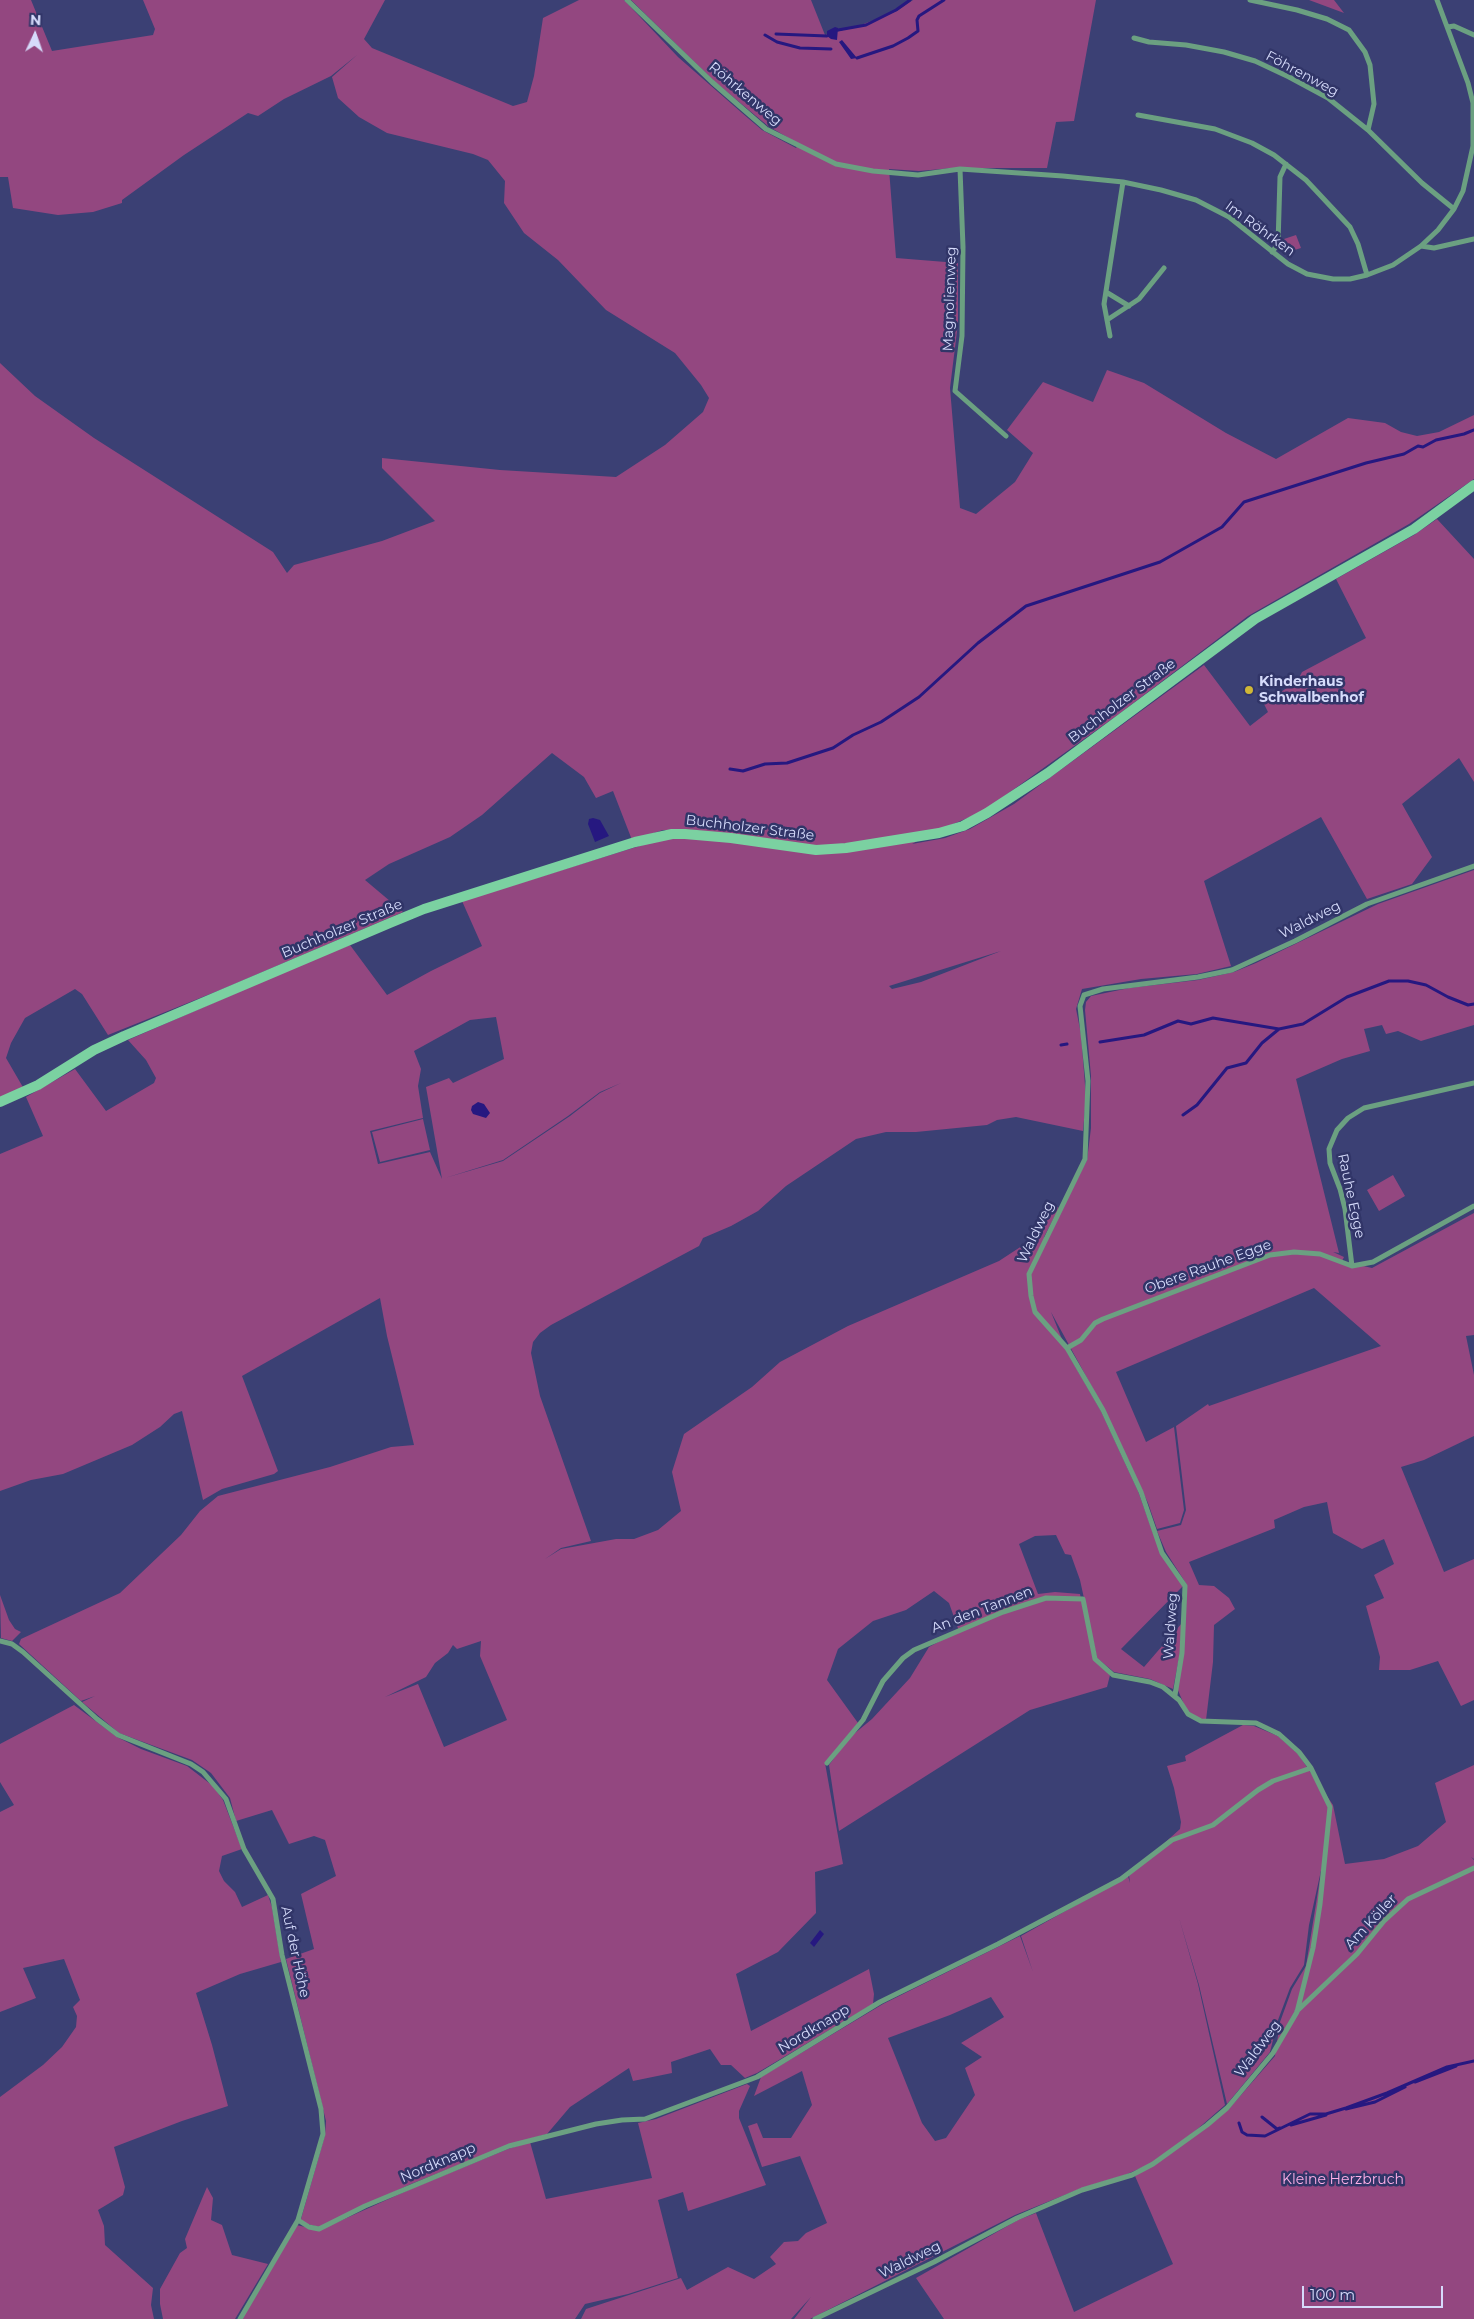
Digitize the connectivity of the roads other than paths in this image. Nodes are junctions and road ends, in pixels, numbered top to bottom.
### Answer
1 (627, 0) edge
2 (1250, 0) edge
3 (1437, 0) edge
4 (1448, 27) junction
5 (1474, 35) edge
6 (1134, 38) dead end
7 (1138, 115) dead end
8 (1368, 130) junction
9 (1286, 164) junction
10 (960, 169) junction
11 (1123, 182) junction
12 (1454, 208) junction
13 (1474, 239) edge
14 (1421, 246) junction
15 (1272, 252) junction
16 (1164, 268) dead end
17 (1367, 275) junction
18 (1106, 292) junction
19 (1129, 306) junction
20 (1108, 320) junction
21 (1110, 336) dead end
22 (1006, 436) dead end
23 (1474, 485) edge
24 (1474, 866) edge
25 (1474, 1083) edge
26 (0, 1102) edge
27 (1474, 1206) edge
28 (1352, 1266) junction
29 (1067, 1348) junction
30 (0, 1641) edge
31 (1175, 1695) junction
32 (827, 1763) dead end
33 (1311, 1768) junction
34 (1474, 1868) edge
35 (1297, 2012) junction
36 (298, 2220) junction
37 (240, 2319) edge
38 (815, 2319) edge

1 - 10 street, Röhrkenweg
2 - 8 street
3 - 4 street, Im Röhrken
4 - 5 street
4 - 12 street, Im Röhrken
6 - 8 street, Föhrenweg
7 - 9 street
8 - 12 street, Föhrenweg
9 - 15 street
9 - 17 street
10 - 11 street, Im Röhrken
10 - 22 street, Magnolienweg
11 - 15 street, Im Röhrken
11 - 18 street
12 - 14 street, Im Röhrken
13 - 14 street
14 - 17 street, Im Röhrken
15 - 17 street, Im Röhrken
16 - 19 street
18 - 19 street
18 - 20 street
19 - 20 street
20 - 21 street
23 - 26 street, Buchholzer Straße
24 - 29 street, Waldweg
25 - 28 street, Rauhe Egge
27 - 28 street
28 - 29 street, Obere Rauhe Egge
29 - 31 street, Waldweg
30 - 36 street, Auf der Höhe
31 - 32 street, An den Tannen
31 - 33 street, Waldweg
33 - 35 street, Waldweg
33 - 36 street, Nordknapp
34 - 35 street, Am Köller
35 - 38 street, Waldweg
36 - 37 street, Auf der Höhe

